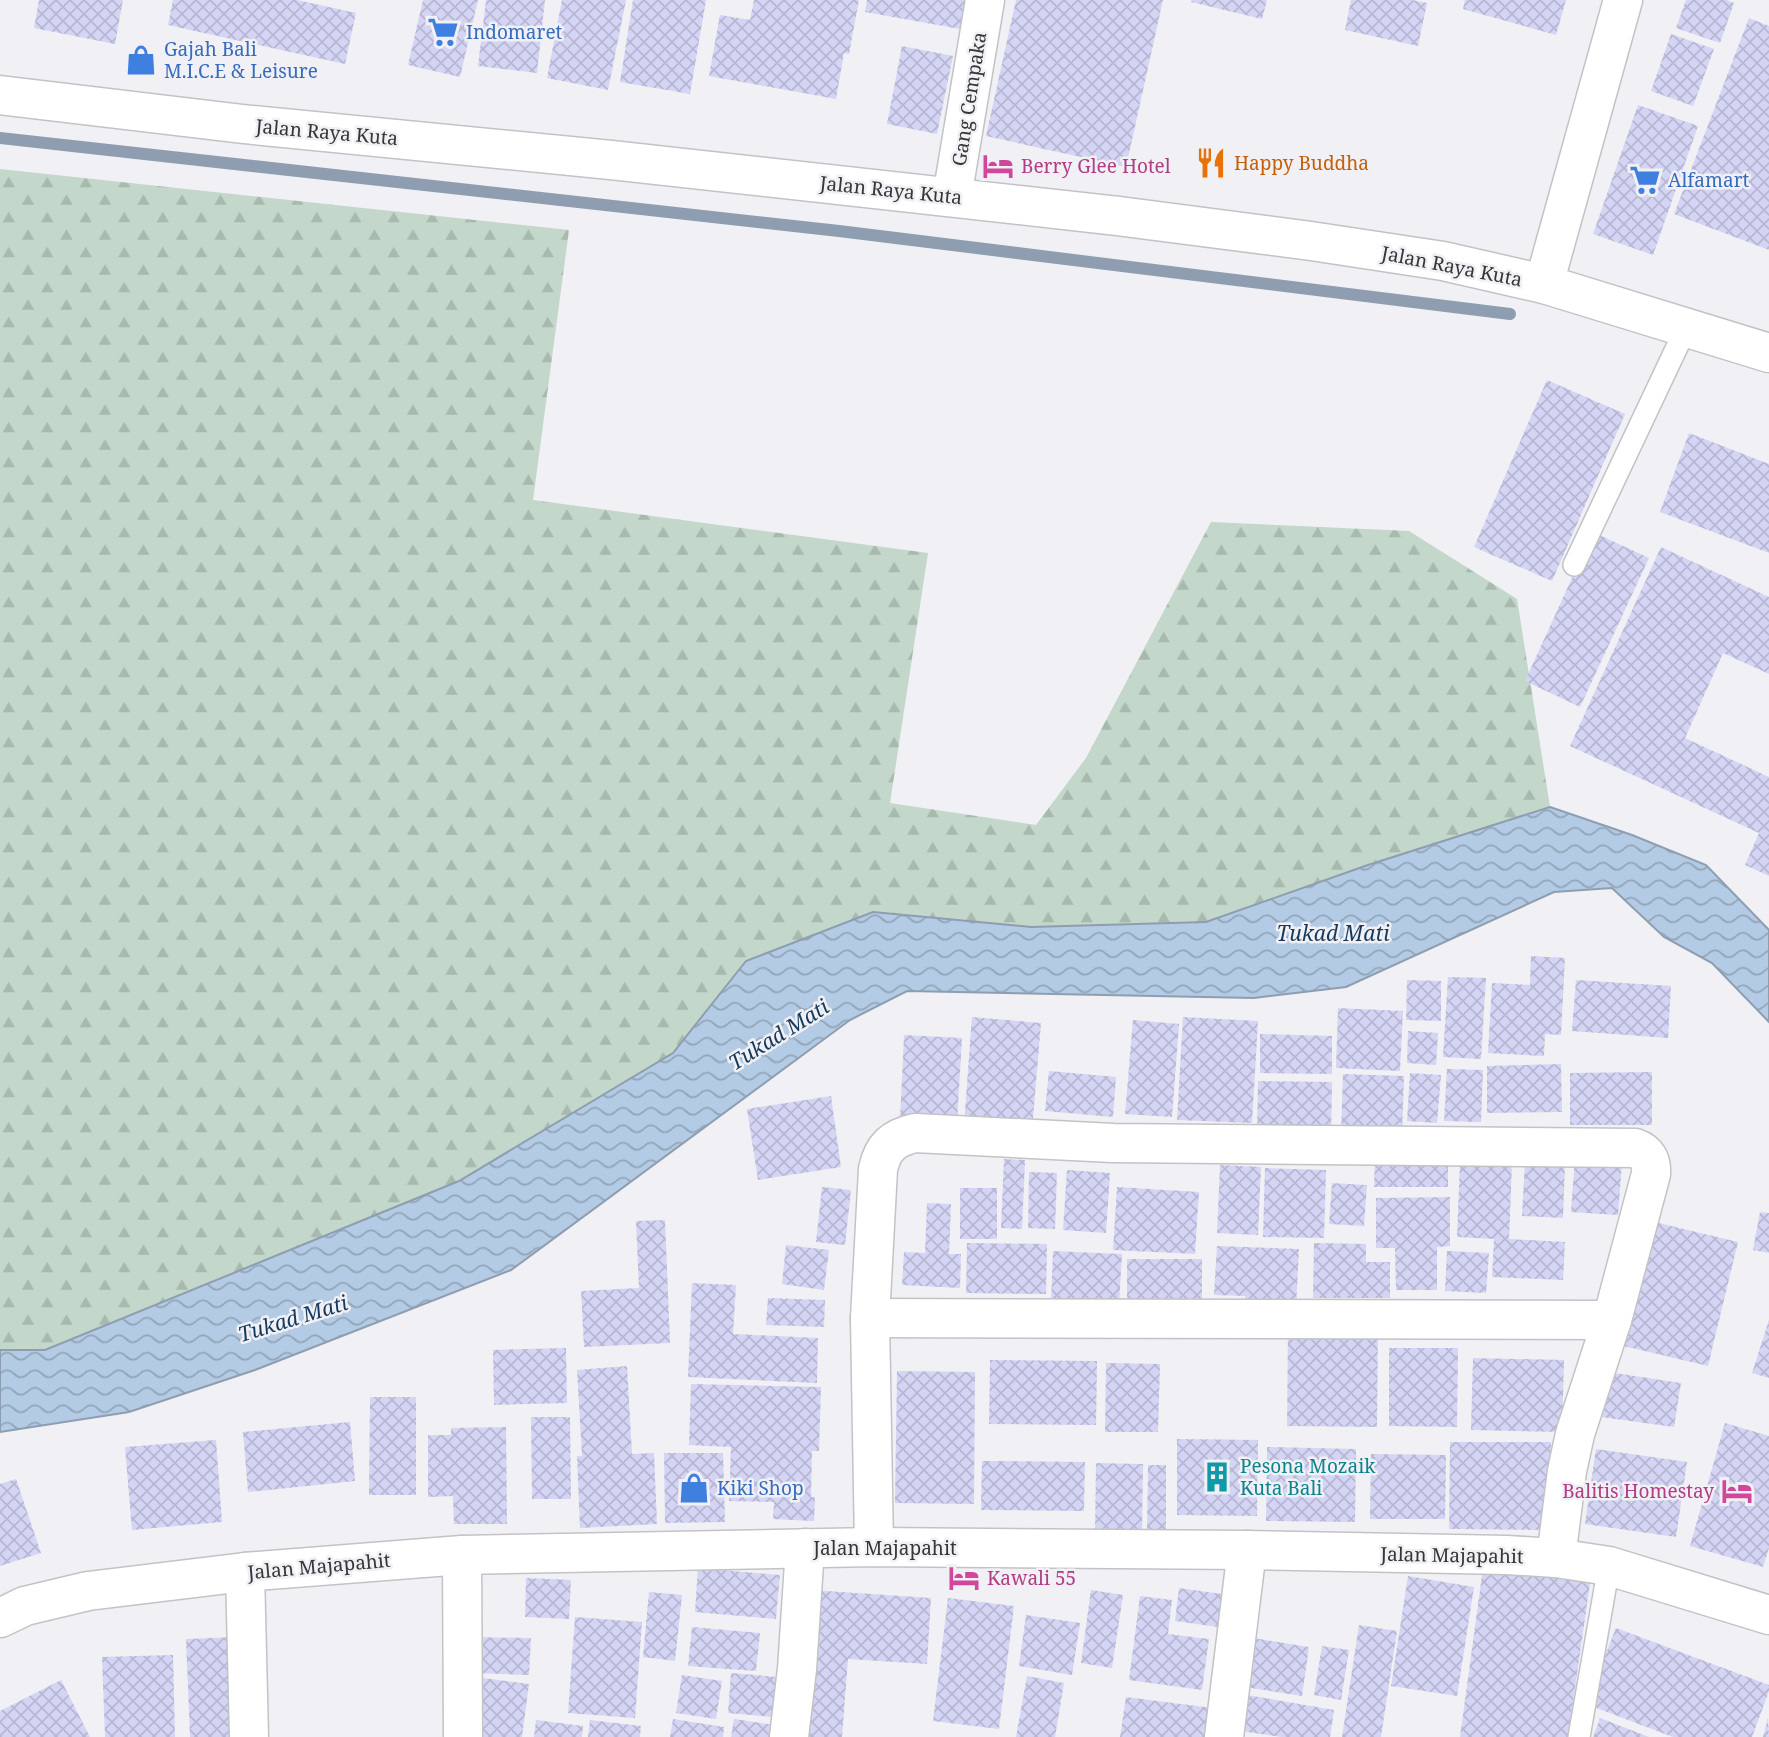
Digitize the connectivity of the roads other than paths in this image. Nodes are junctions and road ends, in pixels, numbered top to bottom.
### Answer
1 (985, 0) edge
2 (1623, 0) edge
3 (0, 95) edge
4 (952, 197) junction
5 (1544, 284) junction
6 (1686, 328) junction
7 (1769, 353) edge
8 (1574, 565) dead end
9 (870, 1318) junction
10 (1612, 1320) junction
11 (874, 1547) junction
12 (805, 1548) junction
13 (1247, 1550) junction
14 (462, 1555) junction
15 (1556, 1558) junction
16 (1609, 1566) junction
17 (245, 1572) junction
18 (1769, 1615) edge
19 (0, 1618) edge
20 (249, 1737) edge
21 (463, 1737) edge
22 (789, 1737) edge
23 (1224, 1737) edge
24 (1579, 1737) edge

1 - 4 street, Gang Cempaka
2 - 5 street
3 - 4 street, Jalan Raya Kuta
4 - 5 street, Jalan Raya Kuta
5 - 6 street, Jalan Raya Kuta
6 - 7 street, Jalan Raya Kuta
6 - 8 lane
9 - 10 street
9 - 10 street
9 - 11 street
10 - 15 street
11 - 12 street, Jalan Majapahit
11 - 13 street, Jalan Majapahit
12 - 14 street, Jalan Majapahit
12 - 22 street
13 - 15 street, Jalan Majapahit
13 - 23 street
14 - 17 street, Jalan Majapahit
14 - 21 street
15 - 16 street, Jalan Majapahit
16 - 18 street, Jalan Majapahit
16 - 24 lane
17 - 19 street, Jalan Majapahit
17 - 20 street

